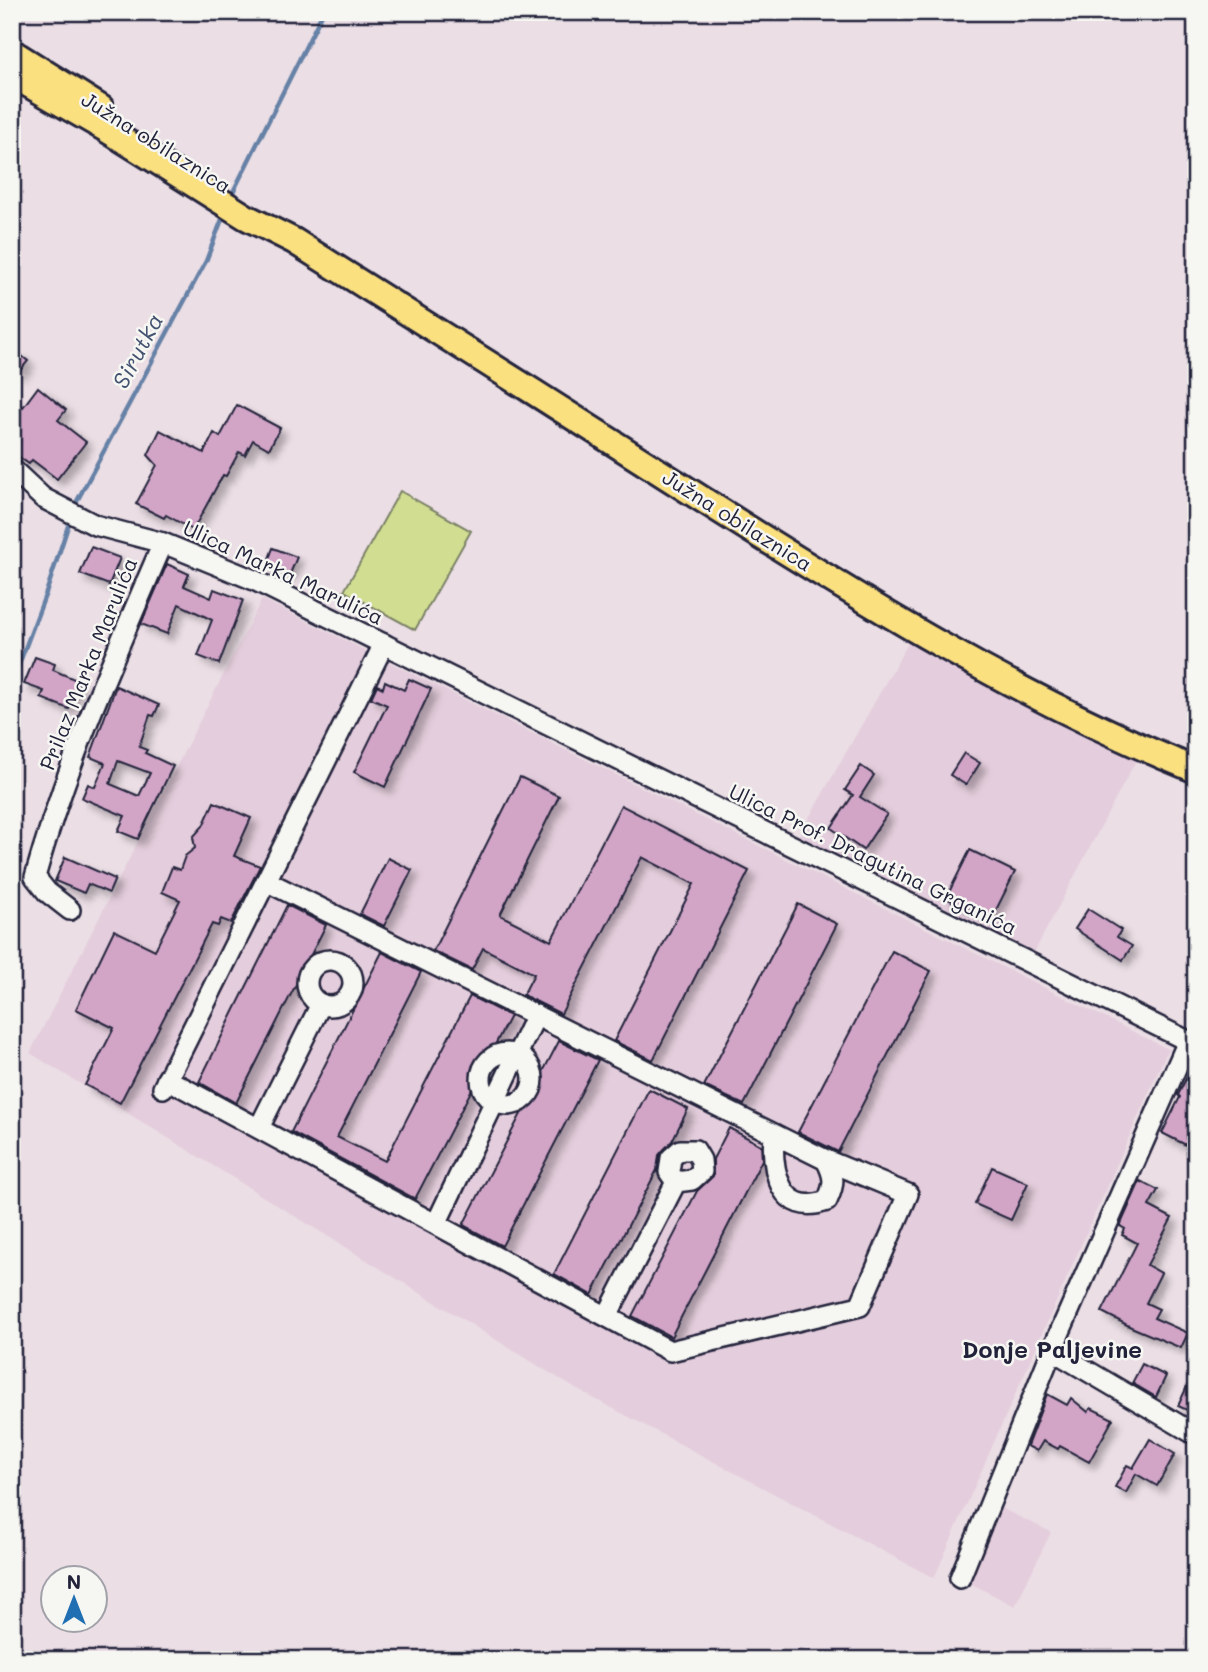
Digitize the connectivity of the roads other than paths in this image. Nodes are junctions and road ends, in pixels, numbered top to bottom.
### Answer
1 (12, 52) edge
2 (12, 75) edge
3 (294, 241) junction
4 (12, 469) edge
5 (163, 542) junction
6 (384, 644) junction
7 (538, 720) joint
8 (1196, 770) edge
9 (266, 881) junction
10 (70, 910) dead end
11 (321, 1004) dead end
12 (536, 1015) junction
13 (1192, 1043) edge
14 (517, 1056) junction
15 (495, 1102) junction
16 (258, 1128) junction
17 (774, 1134) junction
18 (826, 1160) junction
19 (676, 1182) dead end
20 (436, 1224) junction
21 (607, 1317) junction
22 (1052, 1350) junction
23 (1196, 1436) edge
24 (960, 1578) dead end

1 - 3 main road, Južna obilaznica
2 - 3 main road, Južna obilaznica
3 - 8 main road, Južna obilaznica
4 - 5 street, Ulica Marka Marulića
5 - 6 street, Ulica Marka Marulića
5 - 10 street, Prilaz Marka Marulića
6 - 7 street, Ulica Marka Marulića
6 - 9 street
7 - 13 street, Ulica Prof. Dragutina Grganića
9 - 12 street
9 - 16 street
11 - 16 street
12 - 14 street
12 - 17 street
13 - 22 street, Ulica Prof. Dragutina Grganića
14 - 15 street
14 - 15 street
15 - 20 street
16 - 20 street
17 - 18 street
17 - 18 street
18 - 21 street
19 - 21 street
20 - 21 street
22 - 23 street
22 - 24 street, Ulica Prof. Dragutina Grganića

